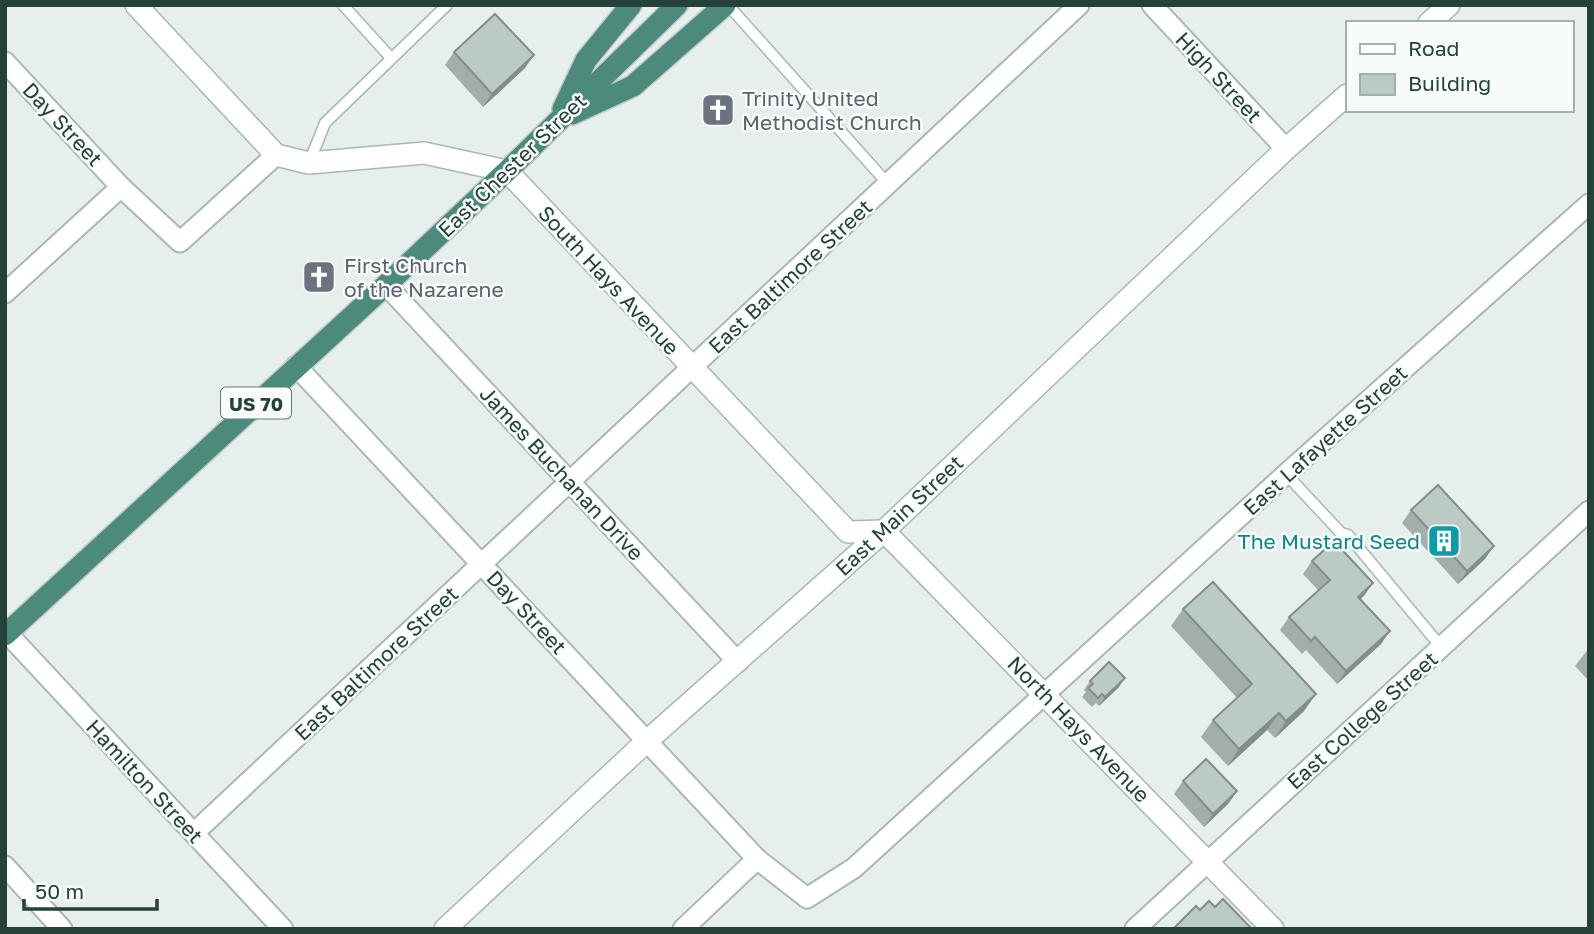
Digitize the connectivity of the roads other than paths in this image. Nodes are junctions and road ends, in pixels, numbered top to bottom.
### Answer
1 (136, 5) edge
2 (343, 5) edge
3 (447, 5) edge
4 (631, 5) edge
5 (677, 5) edge
6 (726, 5) edge
7 (1079, 5) edge
8 (1152, 5) edge
9 (1449, 5) edge
10 (1431, 21) edge
11 (391, 58) junction
12 (5, 62) edge
13 (1346, 96) edge
14 (558, 121) junction
15 (1286, 149) junction
16 (276, 155) junction
17 (309, 163) junction
18 (507, 171) junction
19 (888, 184) junction
20 (121, 187) junction
21 (1589, 204) edge
22 (386, 285) junction
23 (5, 293) edge
24 (296, 366) junction
25 (692, 367) junction
26 (1286, 474) junction
27 (570, 481) junction
28 (1589, 510) edge
29 (884, 531) junction
30 (481, 564) junction
31 (6, 634) edge
32 (1442, 648) junction
33 (738, 662) junction
34 (1044, 693) junction
35 (647, 741) junction
36 (194, 833) junction
37 (757, 859) junction
38 (1208, 861) junction
39 (5, 866) edge
40 (62, 929) edge
41 (283, 929) edge
42 (445, 929) edge
43 (683, 929) edge
44 (1135, 929) edge
45 (1273, 929) edge

1 - 16 street
2 - 11 lane
3 - 11 lane
4 - 14 highway
5 - 14 highway, East Chester Street / US 70
6 - 14 highway
6 - 19 lane
7 - 19 street, East Baltimore Street
8 - 15 street, High Street
9 - 10 street
11 - 17 lane
12 - 20 street, Day Street
13 - 15 street, East Main Street
14 - 18 highway, East Chester Street / US 70
15 - 29 street, East Main Street
16 - 17 street
16 - 20 street, Day Street
17 - 18 street
18 - 22 highway, East Chester Street / US 70
18 - 25 street, South Hays Avenue
19 - 25 street, East Baltimore Street
20 - 23 street
21 - 26 street, East Lafayette Street
22 - 24 highway, East Chester Street / US 70
22 - 27 street, James Buchanan Drive
24 - 30 street, Day Street
24 - 31 highway, East Chester Street / US 70
25 - 27 street, East Baltimore Street
25 - 29 street, South Hays Avenue
26 - 32 lane
26 - 34 street, East Lafayette Street
27 - 30 street, East Baltimore Street
27 - 33 street, James Buchanan Drive
28 - 32 street, East College Street
29 - 33 street, East Main Street
29 - 34 street, North Hays Avenue
30 - 35 street, Day Street
30 - 36 street, East Baltimore Street
31 - 36 street, Hamilton Street
32 - 38 street, East College Street
33 - 35 street, East Main Street
34 - 37 street, East Lafayette Street
34 - 38 street, North Hays Avenue
35 - 37 street, Day Street
35 - 42 street, East Main Street
36 - 41 street, Hamilton Street
37 - 43 street
38 - 44 street, East College Street
38 - 45 street, North Hays Avenue
39 - 40 street

